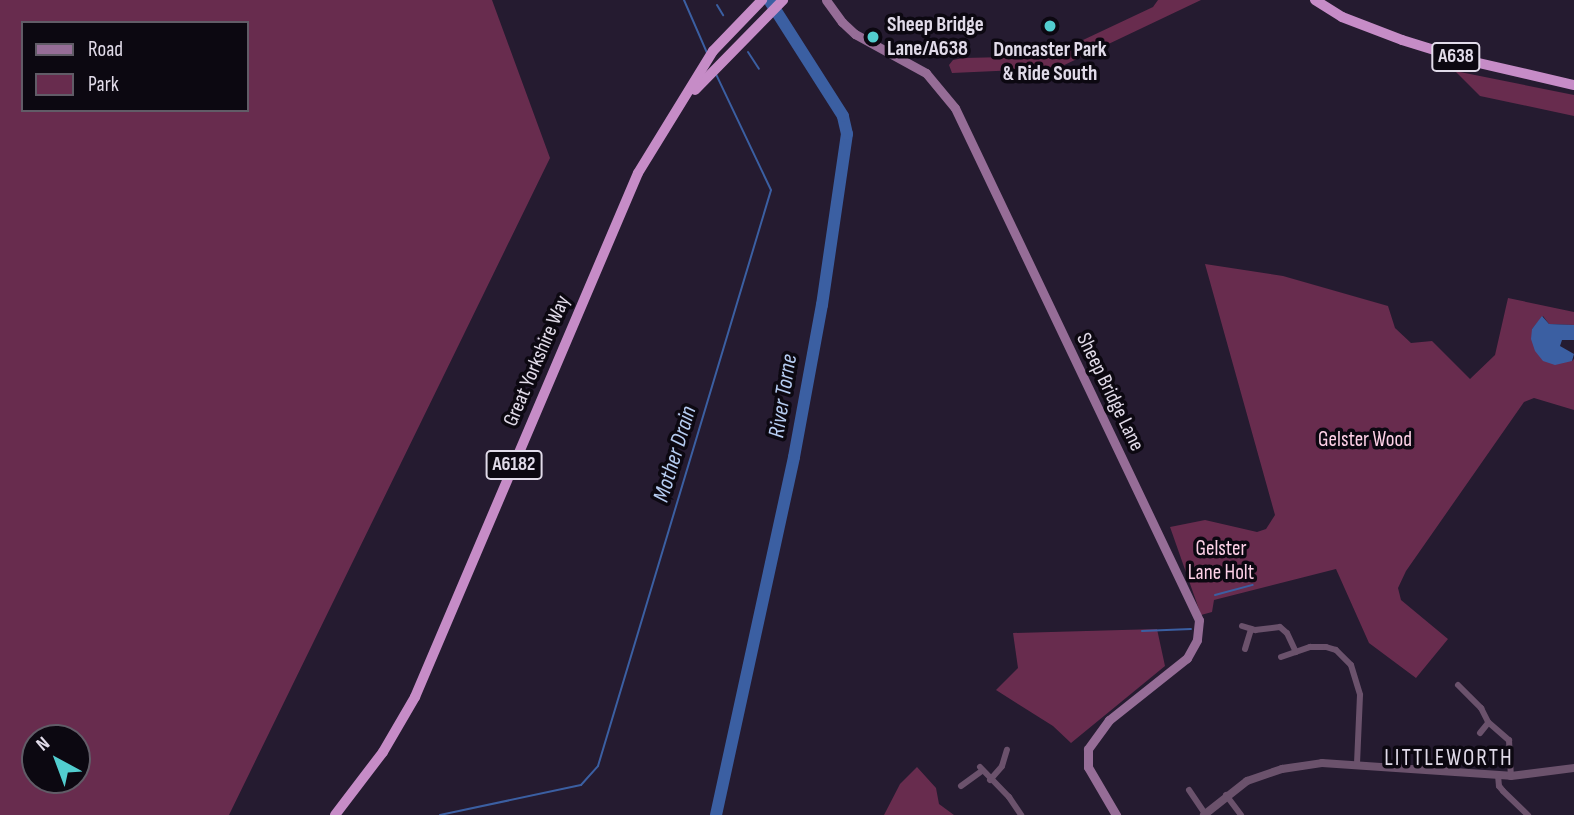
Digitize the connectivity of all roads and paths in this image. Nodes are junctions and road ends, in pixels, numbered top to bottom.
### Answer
1 (762, 0) edge
2 (783, 0) edge
3 (826, 0) edge
4 (1315, 0) edge
5 (705, 73) junction
6 (1574, 85) edge
7 (1242, 626) dead end
8 (1251, 629) junction
9 (1245, 649) dead end
10 (1296, 652) junction
11 (1281, 657) dead end
12 (1458, 685) dead end
13 (1488, 723) junction
14 (1480, 733) dead end
15 (1007, 750) dead end
16 (1357, 764) junction
17 (1574, 768) edge
18 (1498, 775) junction
19 (1511, 776) junction
20 (990, 780) junction
21 (961, 786) dead end
22 (1189, 790) dead end
23 (1226, 795) junction
24 (335, 815) edge
25 (1021, 815) edge
26 (1116, 815) edge
27 (1204, 815) edge
28 (1241, 815) edge
29 (1528, 815) edge

1 - 5 highway, Great Yorkshire Way / A6182
2 - 5 highway, Great Yorkshire Way / A6182
3 - 26 main road, Sheep Bridge Lane
4 - 6 highway, A638
5 - 24 highway, Great Yorkshire Way / A6182
7 - 8 street
8 - 9 street
8 - 10 street
10 - 11 street
10 - 16 street
12 - 13 street
13 - 14 street
13 - 19 street
15 - 20 street
16 - 18 street
16 - 23 street
17 - 19 street
18 - 19 street
18 - 29 street
20 - 21 street
20 - 25 street
22 - 27 street
23 - 27 street
23 - 28 street

